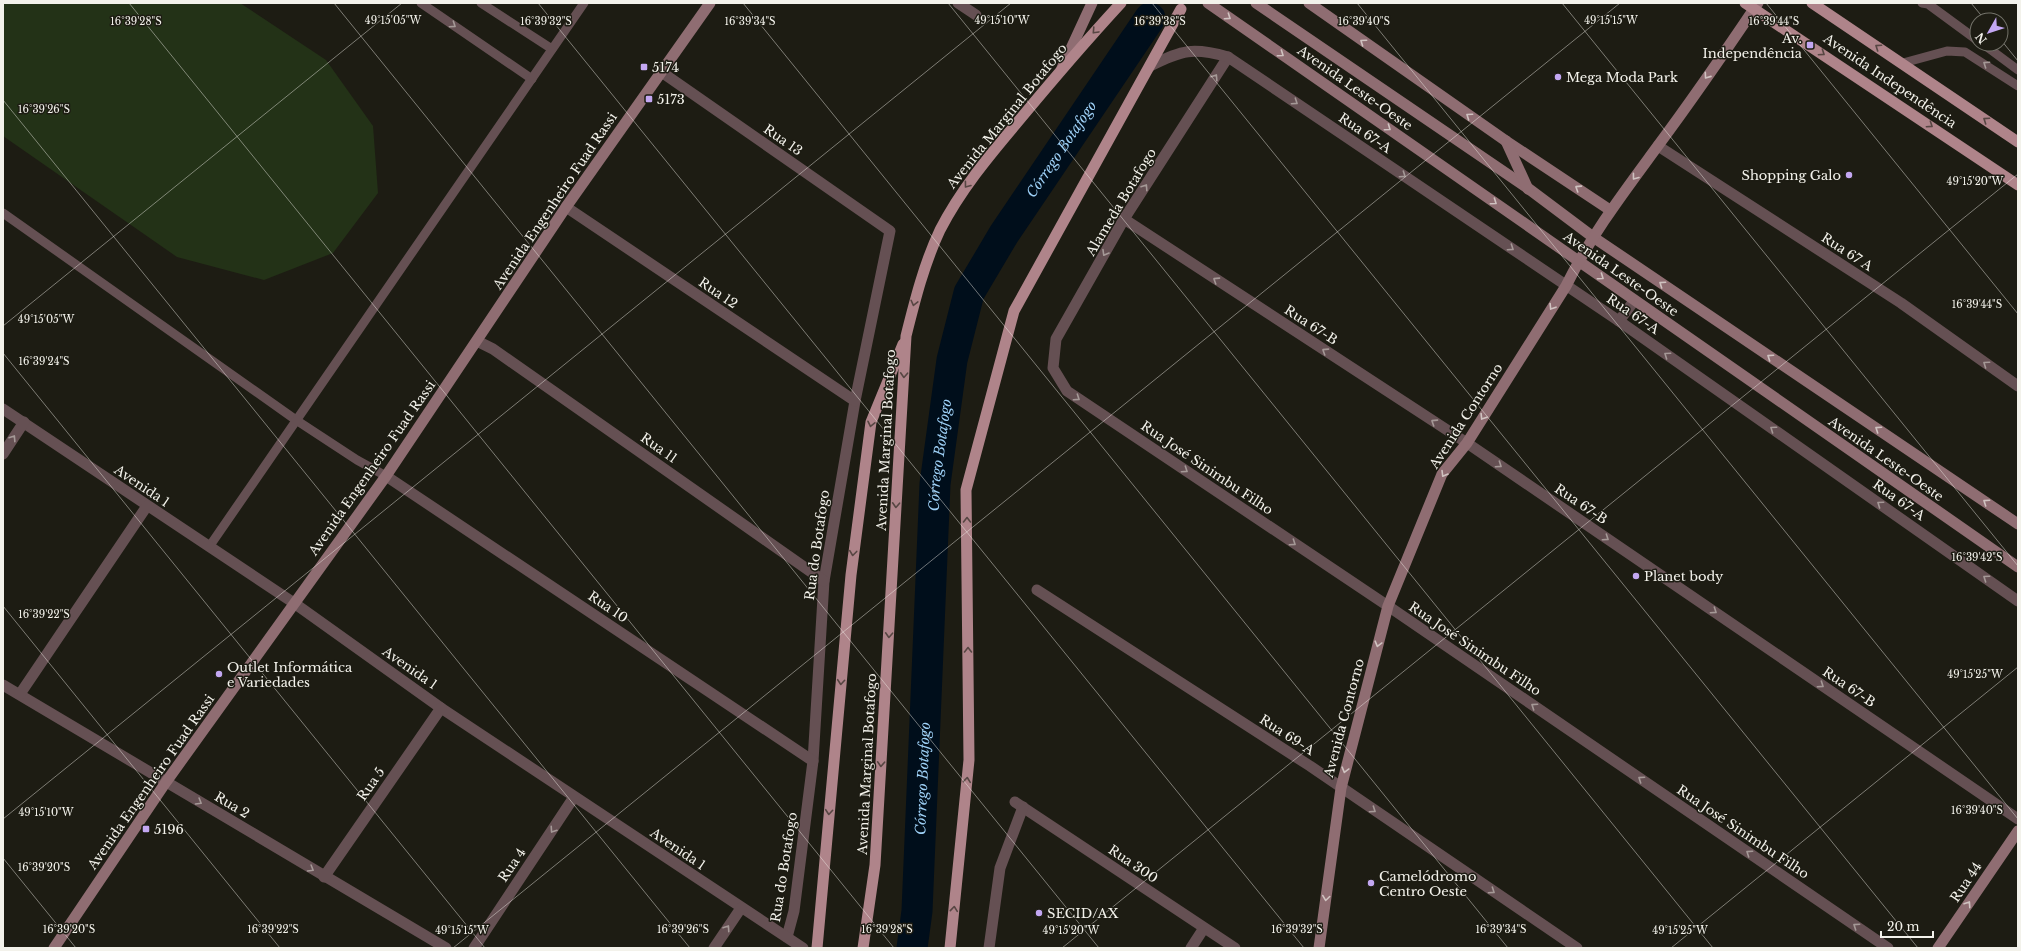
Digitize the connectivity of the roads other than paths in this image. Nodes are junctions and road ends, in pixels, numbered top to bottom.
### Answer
1 (421, 3) edge
2 (482, 3) edge
3 (584, 3) edge
4 (710, 3) edge
5 (958, 3) edge
6 (1092, 3) edge
7 (1122, 3) edge
8 (1208, 3) edge
9 (1309, 3) edge
10 (1812, 3) edge
11 (1922, 3) edge
12 (1258, 4) edge
13 (1752, 5) edge
14 (1321, 7) edge
15 (1181, 9) dead end
16 (976, 15) dead end
17 (1969, 34) edge
18 (552, 50) junction
19 (1993, 52) edge
20 (1228, 57) junction
21 (1903, 63) junction
22 (1150, 66) junction
23 (2018, 70) edge
24 (660, 71) junction
25 (1059, 72) junction
26 (532, 79) junction
27 (2018, 86) edge
28 (1506, 141) junction
29 (2018, 142) edge
30 (1658, 146) junction
31 (2018, 184) edge
32 (1529, 189) junction
33 (566, 207) junction
34 (1610, 210) junction
35 (3, 213) edge
36 (1124, 220) junction
37 (890, 231) joint
38 (1593, 237) junction
39 (1578, 261) junction
40 (1566, 286) junction
41 (1634, 301) junction
42 (1619, 321) junction
43 (906, 336) junction
44 (477, 341) junction
45 (1053, 368) joint
46 (2018, 386) edge
47 (854, 401) junction
48 (3, 409) edge
49 (296, 420) junction
50 (24, 422) junction
51 (1467, 443) junction
52 (3, 454) edge
53 (386, 476) junction
54 (146, 506) junction
55 (2018, 524) edge
56 (209, 547) junction
57 (2018, 567) edge
58 (824, 581) junction
59 (1037, 590) dead end
60 (2018, 601) edge
61 (294, 603) junction
62 (1388, 606) junction
63 (3, 685) edge
64 (20, 694) junction
65 (441, 708) junction
66 (813, 761) junction
67 (166, 782) junction
68 (1341, 788) junction
69 (574, 797) junction
70 (2018, 820) edge
71 (2018, 831) edge
72 (324, 877) junction
73 (741, 908) junction
74 (1204, 928) junction
75 (787, 937) junction
76 (59, 946) edge
77 (446, 948) edge
78 (474, 948) edge
79 (714, 948) edge
80 (803, 948) edge
81 (816, 948) edge
82 (863, 948) edge
83 (950, 948) edge
84 (989, 948) edge
85 (1191, 948) edge
86 (1235, 948) edge
87 (1319, 948) edge
88 (1577, 948) edge
89 (1888, 948) edge
90 (1938, 948) edge

1 -> 26 lane
2 - 18 lane
3 - 18 lane
4 - 24 main road, Avenida Engenheiro Fuad Rassi
5 - 16 street
6 - 25 main road
7 -> 25 main road, Avenida Marginal Botafogo
8 -> 39 main road, Avenida Leste-Oeste
9 - 14 main road
21 -> 10 main road, Avenida Independência
11 - 17 lane
12 - 32 main road, Avenida Leste-Oeste
13 -> 30 main road, Avenida Contorno
13 -> 31 main road, Avenida Independência
28 -> 14 main road
15 - 22 main road
18 - 26 lane
19 - 23 lane
20 - 22 street, Rua 67-A
36 -> 20 street, Alameda Botafogo
20 -> 40 street, Rua 67-A
27 -> 21 lane
29 -> 21 main road, Avenida Independência
83 -> 22 main road
24 - 33 main road, Avenida Engenheiro Fuad Rassi
24 - 37 street, Rua 13
25 -> 43 main road, Avenida Marginal Botafogo
26 - 49 lane
28 - 32 main road
34 -> 28 main road
30 -> 34 main road, Avenida Contorno
46 -> 30 street, Rua 67 A
32 - 38 main road, Avenida Leste-Oeste
33 - 44 main road, Avenida Engenheiro Fuad Rassi
33 - 47 street, Rua 12
34 - 38 main road, Avenida Contorno
35 - 49 lane
36 -> 45 street, Alameda Botafogo
51 -> 36 street, Rua 67-B
37 - 47 street, Rua do Botafogo
38 - 39 main road, Avenida Contorno
55 -> 38 main road, Avenida Leste-Oeste
39 - 40 main road, Avenida Contorno
39 -> 41 main road, Avenida Leste-Oeste
40 - 42 street, Rua 67-A
40 -> 51 main road, Avenida Contorno
41 - 42 street
41 - 57 main road, Avenida Leste-Oeste
60 -> 42 street, Rua 67-A
43 -> 81 main road
43 -> 82 main road, Avenida Marginal Botafogo
44 - 53 main road, Avenida Engenheiro Fuad Rassi
44 - 58 street, Rua 11
45 -> 62 street, Rua José Sinimbu Filho
47 - 58 street, Rua do Botafogo
48 - 50 street, Avenida 1
49 - 53 lane
49 - 56 lane
52 -> 50 street
50 - 54 street, Avenida 1
51 -> 62 main road, Avenida Contorno
51 -> 70 street, Rua 67-B
53 - 61 main road, Avenida Engenheiro Fuad Rassi
53 - 66 street, Rua 10
54 - 56 street, Avenida 1
54 - 64 street
56 - 61 street, Avenida 1
58 - 66 street, Rua do Botafogo
59 - 68 street, Rua 69-A
61 - 65 street, Avenida 1
61 - 67 main road, Avenida Engenheiro Fuad Rassi
62 -> 68 main road, Avenida Contorno
89 -> 62 street, Rua José Sinimbu Filho
63 - 64 street, Rua 2
64 - 67 street, Rua 2
65 - 69 street, Avenida 1
65 - 72 street, Rua 5
66 - 75 street, Rua do Botafogo
67 -> 72 street, Rua 2
67 - 76 main road, Avenida Engenheiro Fuad Rassi
68 -> 87 main road, Avenida Contorno
68 -> 88 street, Rua 69-A
69 - 73 street, Avenida 1
69 -> 78 street, Rua 4
90 -> 71 main road, Rua 44
72 - 77 street, Rua 2
73 - 75 street, Avenida 1
79 -> 73 street
74 - 84 street, Rua 300
74 - 85 street
74 - 86 street, Rua 300
75 - 80 street, Avenida 1

